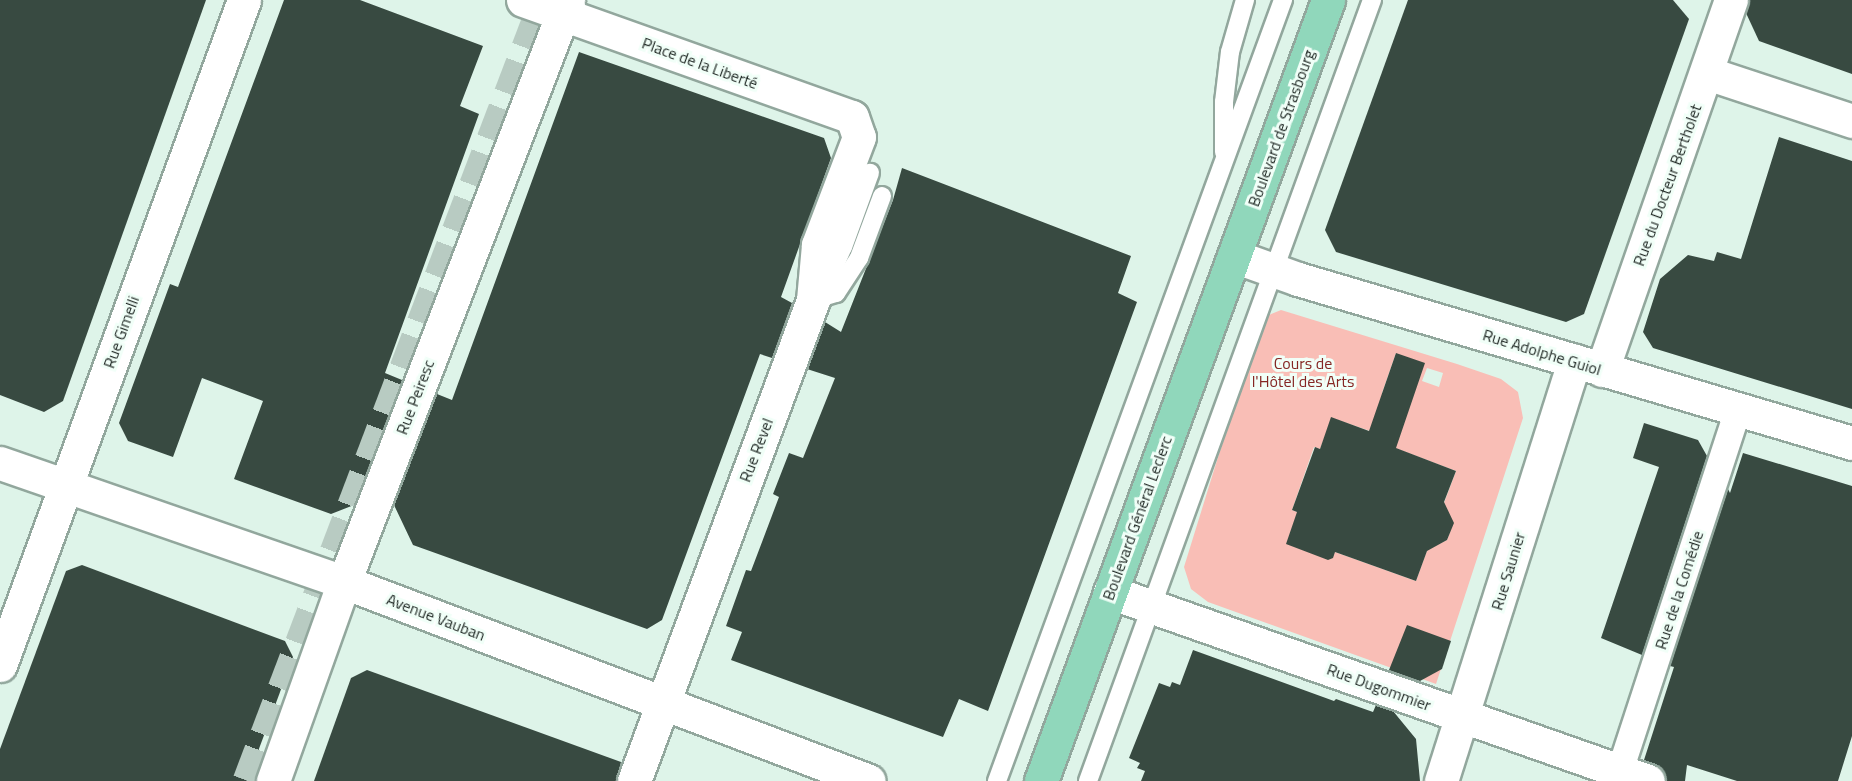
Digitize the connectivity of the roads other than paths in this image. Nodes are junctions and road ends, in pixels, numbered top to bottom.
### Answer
1 (244, 0) edge
2 (523, 0) edge
3 (1245, 0) edge
4 (1283, 0) edge
5 (1328, 0) edge
6 (1372, 0) edge
7 (1731, 0) edge
8 (565, 7) edge
9 (645, 44) junction
10 (1707, 73) junction
11 (819, 88) dead end
12 (852, 117) joint
13 (1852, 121) edge
14 (1223, 167) junction
15 (870, 173) dead end
16 (882, 196) dead end
17 (1234, 256) junction
18 (1274, 270) junction
19 (813, 300) junction
20 (1588, 365) junction
21 (1738, 410) junction
22 (1852, 443) edge
23 (0, 463) edge
24 (65, 486) junction
25 (344, 582) junction
26 (1110, 591) junction
27 (1153, 606) junction
28 (0, 665) edge
29 (662, 702) junction
30 (1463, 717) junction
31 (1634, 776) edge
32 (273, 781) edge
33 (634, 781) edge
34 (869, 781) edge
35 (997, 781) edge
36 (1041, 781) edge
37 (1088, 781) edge
38 (1441, 781) edge

1 - 24 street, Rue Gimelli
2 - 8 street, Place de la Liberté
3 - 14 lane
4 - 14 lane
5 - 17 main road, Boulevard de Strasbourg
6 - 18 lane
7 - 10 street, Rue du Docteur Bertholet
8 - 9 street, Place de la Liberté
8 - 25 street, Rue Peiresc
9 - 11 lane
9 - 12 street, Place de la Liberté
10 - 13 street
10 - 20 street, Rue du Docteur Bertholet
12 - 19 street, Rue Revel
14 - 35 lane
15 - 19 lane
16 - 19 lane
17 - 18 street, Rue Adolphe Guiol
17 - 26 main road, Boulevard Général Leclerc
18 - 20 street, Rue Adolphe Guiol
18 - 27 lane
19 - 29 street, Rue Revel
20 - 21 street, Rue Adolphe Guiol
20 - 30 street, Rue Saunier
21 - 22 street, Rue Adolphe Guiol
21 - 31 street, Rue de la Comédie
23 - 24 street, Avenue Vauban
24 - 25 street, Avenue Vauban
24 - 28 street, Rue Gimelli
25 - 29 street, Avenue Vauban
25 - 32 street, Rue Peiresc
26 - 27 street, Rue Dugommier
26 - 36 main road, Boulevard Général Leclerc
27 - 30 street, Rue Dugommier
27 - 37 lane
29 - 33 street, Rue Revel
29 - 34 street, Avenue Vauban
30 - 31 street, Rue Dugommier
30 - 38 street, Rue Saunier

